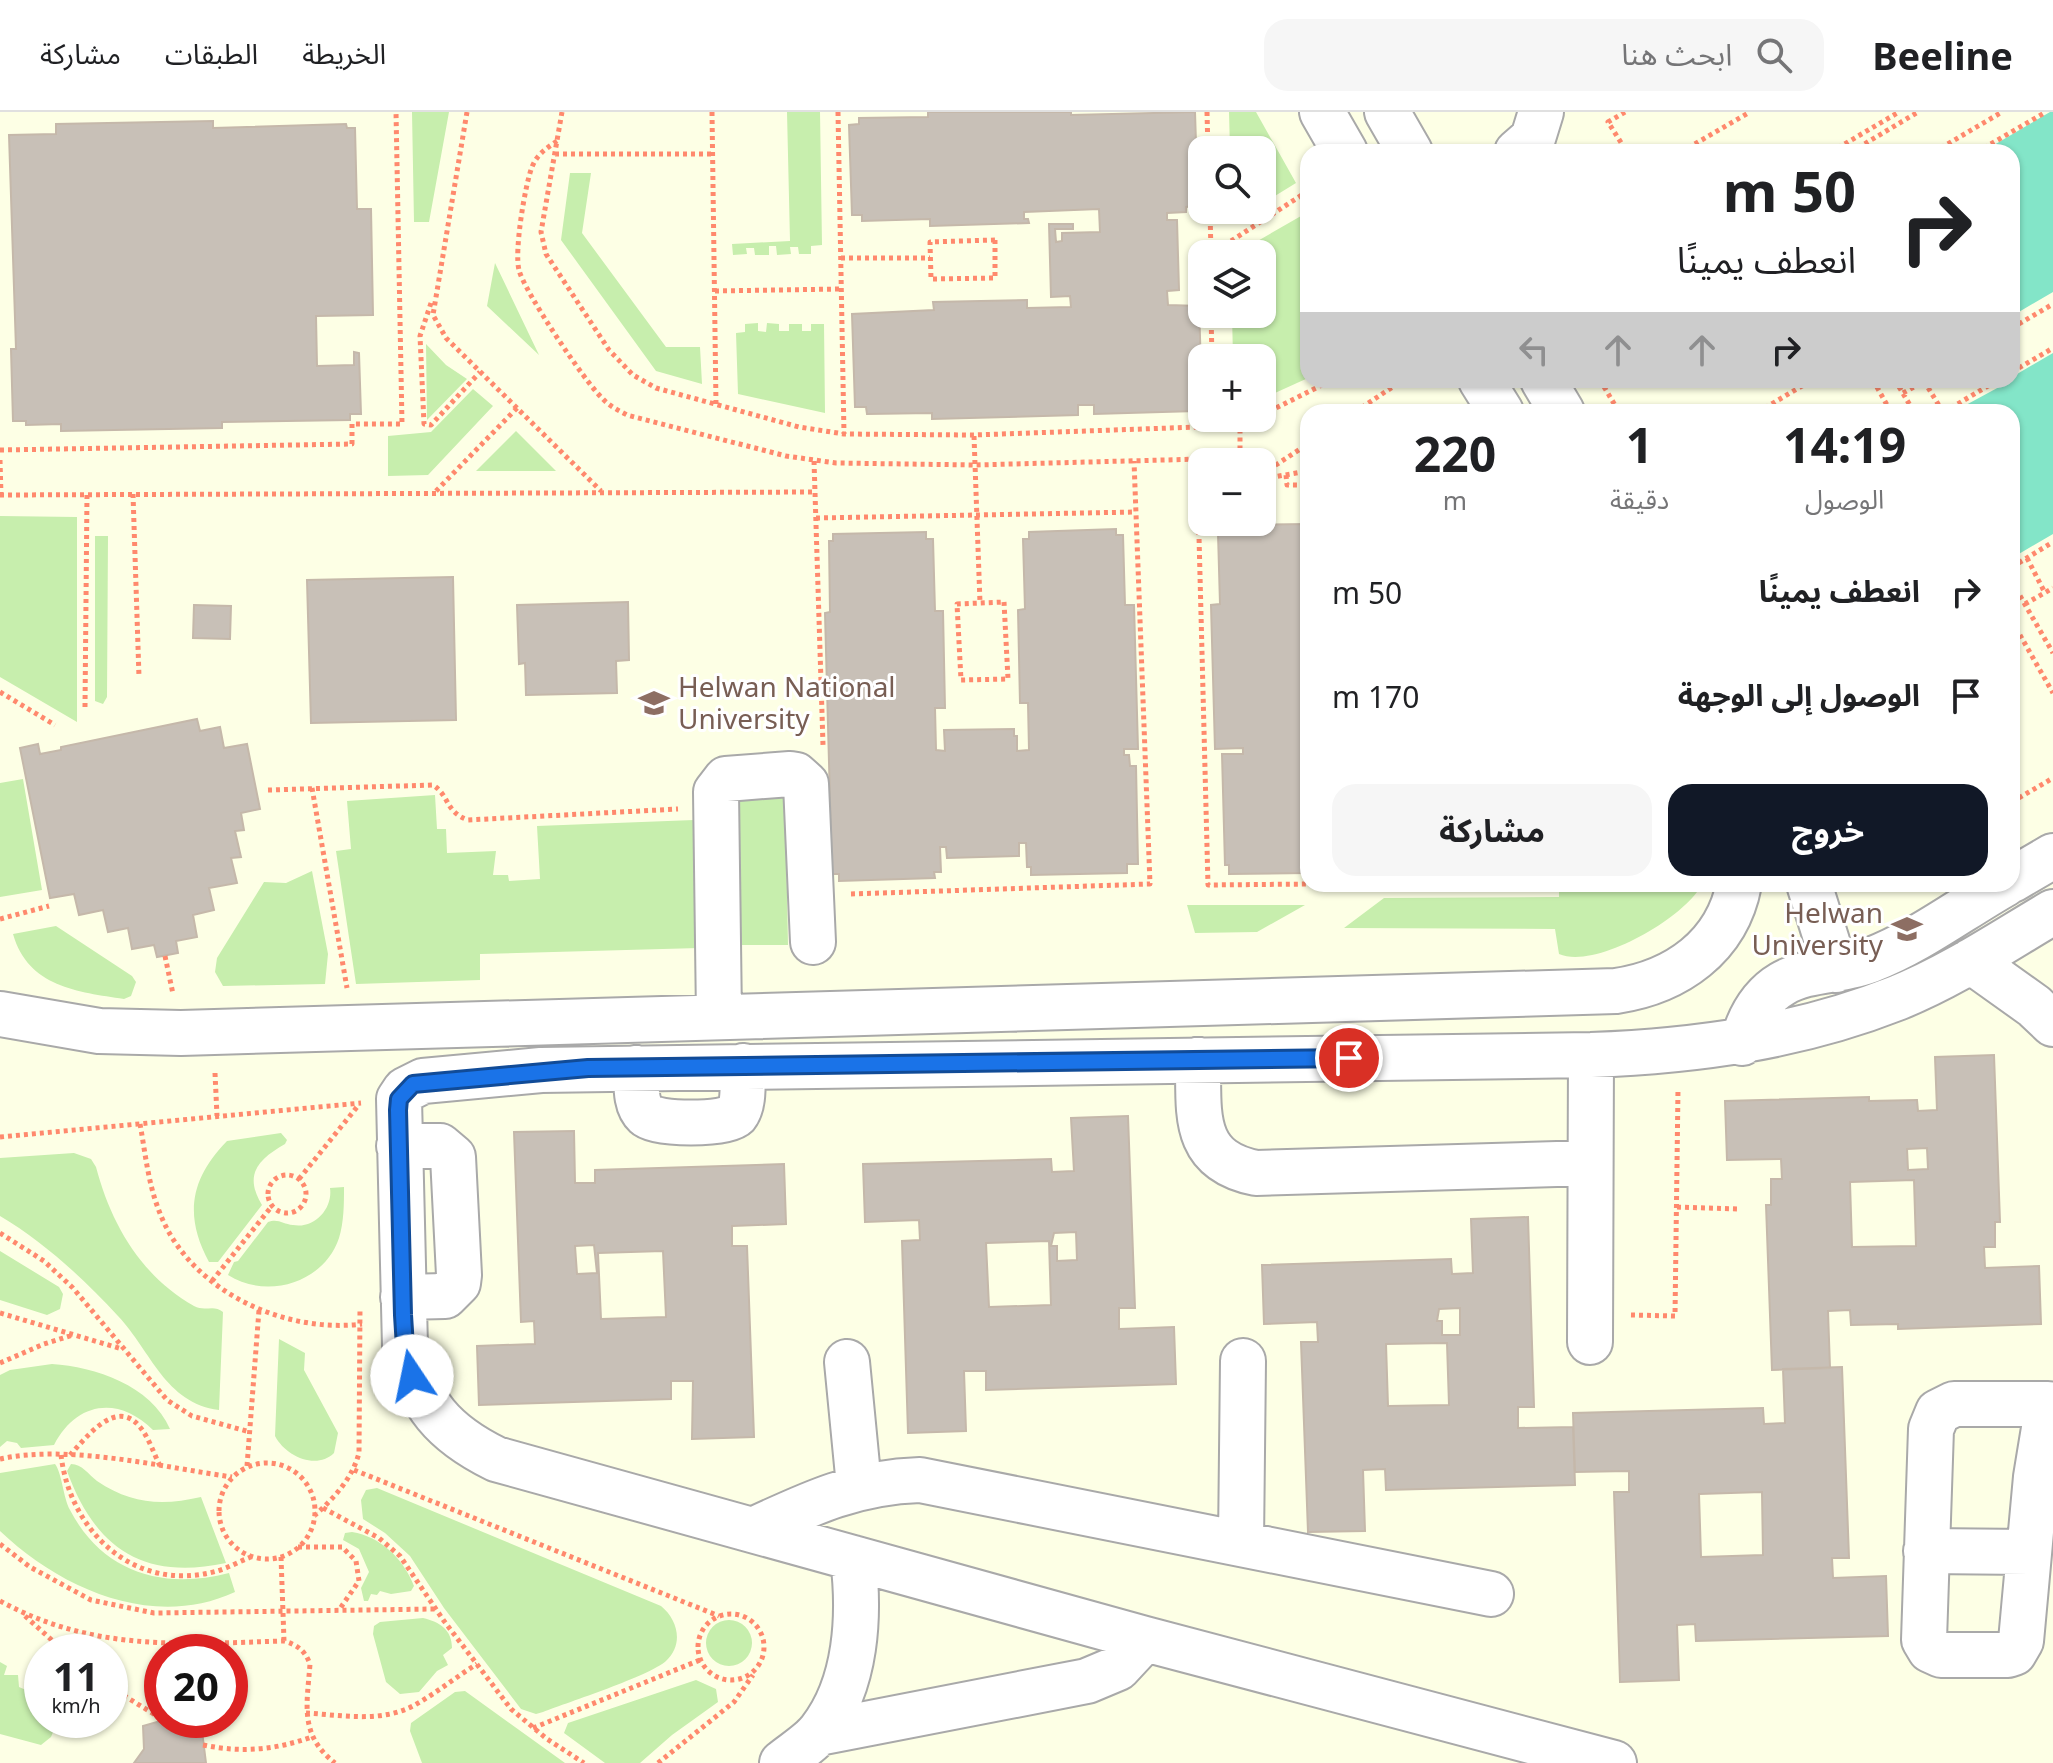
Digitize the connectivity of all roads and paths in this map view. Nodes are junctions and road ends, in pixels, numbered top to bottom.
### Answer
1 (396, 112) edge
2 (467, 112) edge
3 (562, 112) edge
4 (712, 112) edge
5 (838, 112) edge
6 (1207, 112) edge
7 (1322, 112) edge
8 (1387, 112) edge
9 (1541, 112) edge
10 (1625, 112) edge
11 (1750, 112) edge
12 (1899, 112) edge
13 (1917, 112) edge
14 (2002, 112) edge
15 (2046, 112) edge
16 (1208, 136) edge
17 (557, 141) junction
18 (1340, 144) edge
19 (1405, 144) edge
20 (1526, 144) edge
21 (1622, 144) edge
22 (1695, 144) edge
23 (1845, 144) edge
24 (1864, 144) edge
25 (1948, 144) edge
26 (1991, 144) edge
27 (555, 154) junction
28 (713, 154) junction
29 (1300, 196) edge
30 (1233, 240) edge
31 (841, 258) junction
32 (930, 258) junction
33 (841, 289) junction
34 (715, 291) junction
35 (433, 301) junction
36 (2053, 304) edge
37 (2020, 323) edge
38 (2053, 348) edge
39 (2020, 367) edge
40 (480, 372) junction
41 (1316, 388) edge
42 (1391, 388) edge
43 (1798, 388) edge
44 (1900, 388) edge
45 (1911, 388) edge
46 (1984, 388) edge
47 (1903, 393) junction
48 (1367, 404) edge
49 (1772, 404) edge
50 (1909, 404) edge
51 (1957, 404) edge
52 (716, 405) junction
53 (517, 408) junction
54 (1276, 408) edge
55 (1188, 428) edge
56 (844, 434) junction
57 (974, 435) junction
58 (0, 450) edge
59 (1300, 450) edge
60 (1188, 459) edge
61 (0, 460) edge
62 (814, 461) junction
63 (1134, 461) junction
64 (975, 465) junction
65 (1276, 466) edge
66 (1300, 472) edge
67 (1276, 475) edge
68 (1286, 475) junction
69 (1300, 485) edge
70 (602, 491) junction
71 (435, 492) junction
72 (815, 492) junction
73 (87, 494) junction
74 (133, 494) junction
75 (0, 495) edge
76 (1136, 512) junction
77 (977, 513) junction
78 (816, 518) junction
79 (1201, 536) edge
80 (2053, 542) edge
81 (2027, 558) junction
82 (2020, 562) edge
83 (2053, 588) edge
84 (2045, 593) junction
85 (2020, 596) edge
86 (980, 603) junction
87 (2025, 604) junction
88 (2020, 636) edge
89 (2053, 653) edge
90 (139, 677) dead end
91 (0, 692) edge
92 (2053, 693) edge
93 (85, 707) dead end
94 (55, 725) dead end
95 (823, 753) dead end
96 (2053, 778) edge
97 (312, 788) junction
98 (268, 790) dead end
99 (2020, 797) edge
100 (717, 807) junction
101 (2053, 856) edge
102 (2020, 875) edge
103 (1300, 884) edge
104 (1736, 892) edge
105 (1812, 892) edge
106 (1991, 892) edge
107 (812, 895) junction
108 (49, 906) dead end
109 (2053, 912) edge
110 (0, 919) edge
111 (813, 942) dead end
112 (165, 956) dead end
113 (1971, 961) junction
114 (1836, 970) junction
115 (172, 987) dead end
116 (0, 1014) edge
117 (719, 1017) junction
118 (2053, 1024) edge
119 (354, 1028) junction
120 (1742, 1043) junction
121 (1679, 1050) junction
122 (1591, 1055) junction
123 (1198, 1060) junction
124 (380, 1101) junction
125 (360, 1119) dead end
126 (140, 1124) junction
127 (0, 1137) edge
128 (1590, 1163) junction
129 (299, 1179) junction
130 (272, 1206) junction
131 (1677, 1207) junction
132 (1739, 1209) dead end
133 (0, 1233) edge
134 (212, 1281) junction
135 (360, 1293) dead end
136 (403, 1306) junction
137 (259, 1310) junction
138 (0, 1313) edge
139 (360, 1325) junction
140 (1590, 1328) joint
141 (74, 1335) junction
142 (124, 1350) junction
143 (1243, 1361) dead end
144 (847, 1362) dead end
145 (0, 1363) edge
146 (2051, 1396) edge
147 (250, 1432) junction
148 (61, 1455) junction
149 (70, 1455) junction
150 (0, 1459) edge
151 (247, 1466) junction
152 (161, 1467) junction
153 (354, 1470) junction
154 (232, 1477) junction
155 (859, 1486) junction
156 (323, 1508) junction
157 (314, 1516) junction
158 (753, 1530) junction
159 (1241, 1543) junction
160 (0, 1544) edge
161 (298, 1547) junction
162 (1926, 1551) junction
163 (2029, 1552) junction
164 (252, 1557) junction
165 (281, 1557) junction
166 (853, 1558) junction
167 (1491, 1594) dead end
168 (0, 1601) edge
169 (435, 1609) junction
170 (338, 1611) junction
171 (283, 1612) junction
172 (21, 1613) junction
173 (719, 1616) junction
174 (45, 1634) edge
175 (1145, 1639) junction
176 (284, 1641) junction
177 (700, 1660) junction
178 (477, 1664) junction
179 (756, 1670) junction
180 (306, 1713) junction
181 (533, 1728) junction
182 (819, 1733) junction
183 (312, 1737) junction
184 (203, 1745) dead end
185 (335, 1763) edge
186 (584, 1763) edge
187 (658, 1763) edge
188 (782, 1763) edge
189 (1614, 1763) edge

1 - 58 path
2 - 35 path
3 - 17 path
4 - 28 path
5 - 31 path
6 - 16 path
7 - 18 lane
8 - 19 lane
9 - 20 lane
10 - 21 path
11 - 22 path
12 - 23 path
13 - 24 path
14 - 25 path
15 - 26 path
17 - 27 path
17 - 62 path
27 - 28 path
27 - 52 path
28 - 34 path
29 - 30 path
31 - 32 path
31 - 33 path
32 - 32 path
33 - 34 path
33 - 56 path
34 - 52 path
35 - 40 path
35 - 40 path
36 - 37 path
38 - 39 path
40 - 53 path
41 - 54 path
42 - 48 path
43 - 49 path
44 - 47 path
45 - 47 path
46 - 51 path
47 - 50 path
52 - 56 path
53 - 70 path
53 - 71 path
55 - 57 path
56 - 57 path
57 - 64 path
59 - 65 path
60 - 63 path
61 - 75 path
62 - 64 path
62 - 72 path
63 - 64 path
63 - 76 path
64 - 77 path
66 - 68 path
67 - 68 path
68 - 69 path
70 - 71 path
70 - 72 path
71 - 74 path
72 - 78 path
73 - 74 path
73 - 75 path
73 - 93 path
74 - 90 path
76 - 77 path
76 - 107 path
77 - 78 path
77 - 86 path
78 - 95 path
79 - 103 path
80 - 81 path
81 - 82 path
81 - 84 path
83 - 84 path
84 - 87 path
85 - 87 path
86 - 86 path
87 - 89 path
88 - 92 path
91 - 94 path
96 - 99 path
97 - 98 path
97 - 100 path
97 - 119 path
100 - 107 lane
100 - 117 lane
101 - 102 lane
104 - 117 lane
105 - 114 lane
106 - 114 lane
107 - 111 lane
108 - 110 path
109 - 113 lane
112 - 115 path
113 - 118 lane
113 - 120 lane
114 - 120 lane
116 - 119 lane
117 - 119 lane
120 - 121 lane
121 - 122 lane
121 - 131 path
122 - 123 lane
122 - 128 lane
123 - 124 lane
123 - 128 lane
124 - 125 path
124 - 126 path
124 - 129 path
124 - 136 lane
126 - 127 path
126 - 134 path
128 - 140 lane
129 - 130 path
129 - 130 path
130 - 134 path
131 - 132 path
131 - 140 path
133 - 142 path
134 - 137 path
135 - 139 path
136 - 139 path
136 - 158 lane
137 - 139 path
137 - 147 path
138 - 141 path
139 - 153 path
141 - 142 path
141 - 145 path
142 - 147 path
143 - 159 lane
144 - 155 lane
146 - 162 lane
146 - 163 lane
147 - 151 path
148 - 149 path
148 - 150 path
148 - 164 path
149 - 152 path
149 - 152 path
151 - 154 path
151 - 157 path
152 - 154 path
153 - 156 path
153 - 173 path
154 - 164 path
155 - 158 lane
155 - 159 lane
156 - 157 path
156 - 169 path
157 - 161 path
158 - 166 lane
159 - 167 lane
160 - 171 path
161 - 165 path
161 - 170 path
162 - 163 lane
162 - 163 lane
164 - 165 path
165 - 171 path
166 - 175 lane
166 - 182 lane
168 - 172 path
169 - 170 path
169 - 178 path
170 - 171 path
171 - 176 path
172 - 174 path
172 - 176 path
173 - 177 path
173 - 179 path
175 - 182 lane
175 - 189 lane
176 - 180 path
177 - 179 path
177 - 181 path
178 - 180 path
178 - 181 path
179 - 187 path
180 - 183 path
181 - 186 path
182 - 188 lane
183 - 184 path
183 - 185 path

